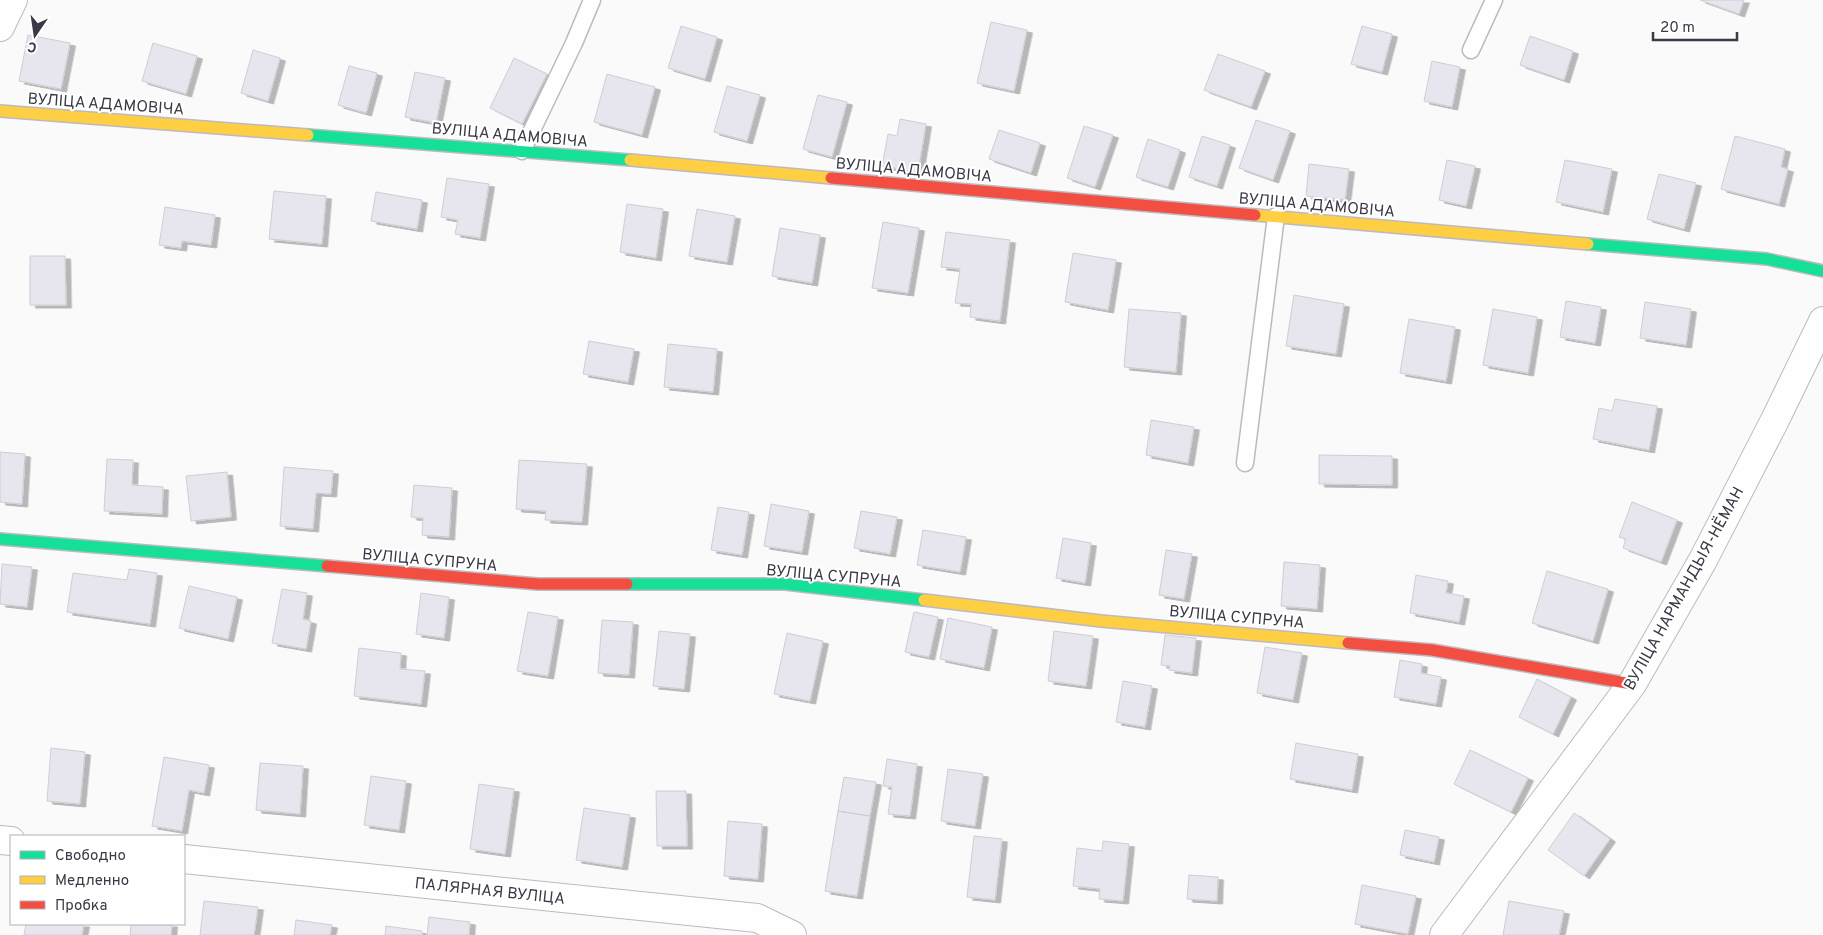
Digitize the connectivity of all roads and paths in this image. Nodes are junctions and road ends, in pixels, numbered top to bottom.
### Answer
1 (13, 0) edge
2 (592, 0) edge
3 (1494, 0) edge
4 (0, 27) edge
5 (1471, 50) dead end
6 (0, 111) edge
7 (522, 151) junction
8 (1276, 216) junction
9 (1823, 271) edge
10 (1823, 321) edge
11 (1245, 462) dead end
12 (0, 538) edge
13 (1632, 684) junction
14 (185, 859) edge
15 (792, 935) edge
16 (1444, 935) edge

1 - 4 street
2 - 7 lane
3 - 5 lane
6 - 7 street, ВУЛІЦА АДАМОВІЧА
7 - 8 street, ВУЛІЦА АДАМОВІЧА
8 - 9 street, ВУЛІЦА АДАМОВІЧА
8 - 11 lane
10 - 13 street, ВУЛІЦА НАРМАНДЫЯ-НЁМАН
12 - 13 street, ВУЛІЦА СУПРУНА
13 - 16 street, ВУЛІЦА НАРМАНДЫЯ-НЁМАН
14 - 15 street, ПАЛЯРНАЯ ВУЛІЦА

